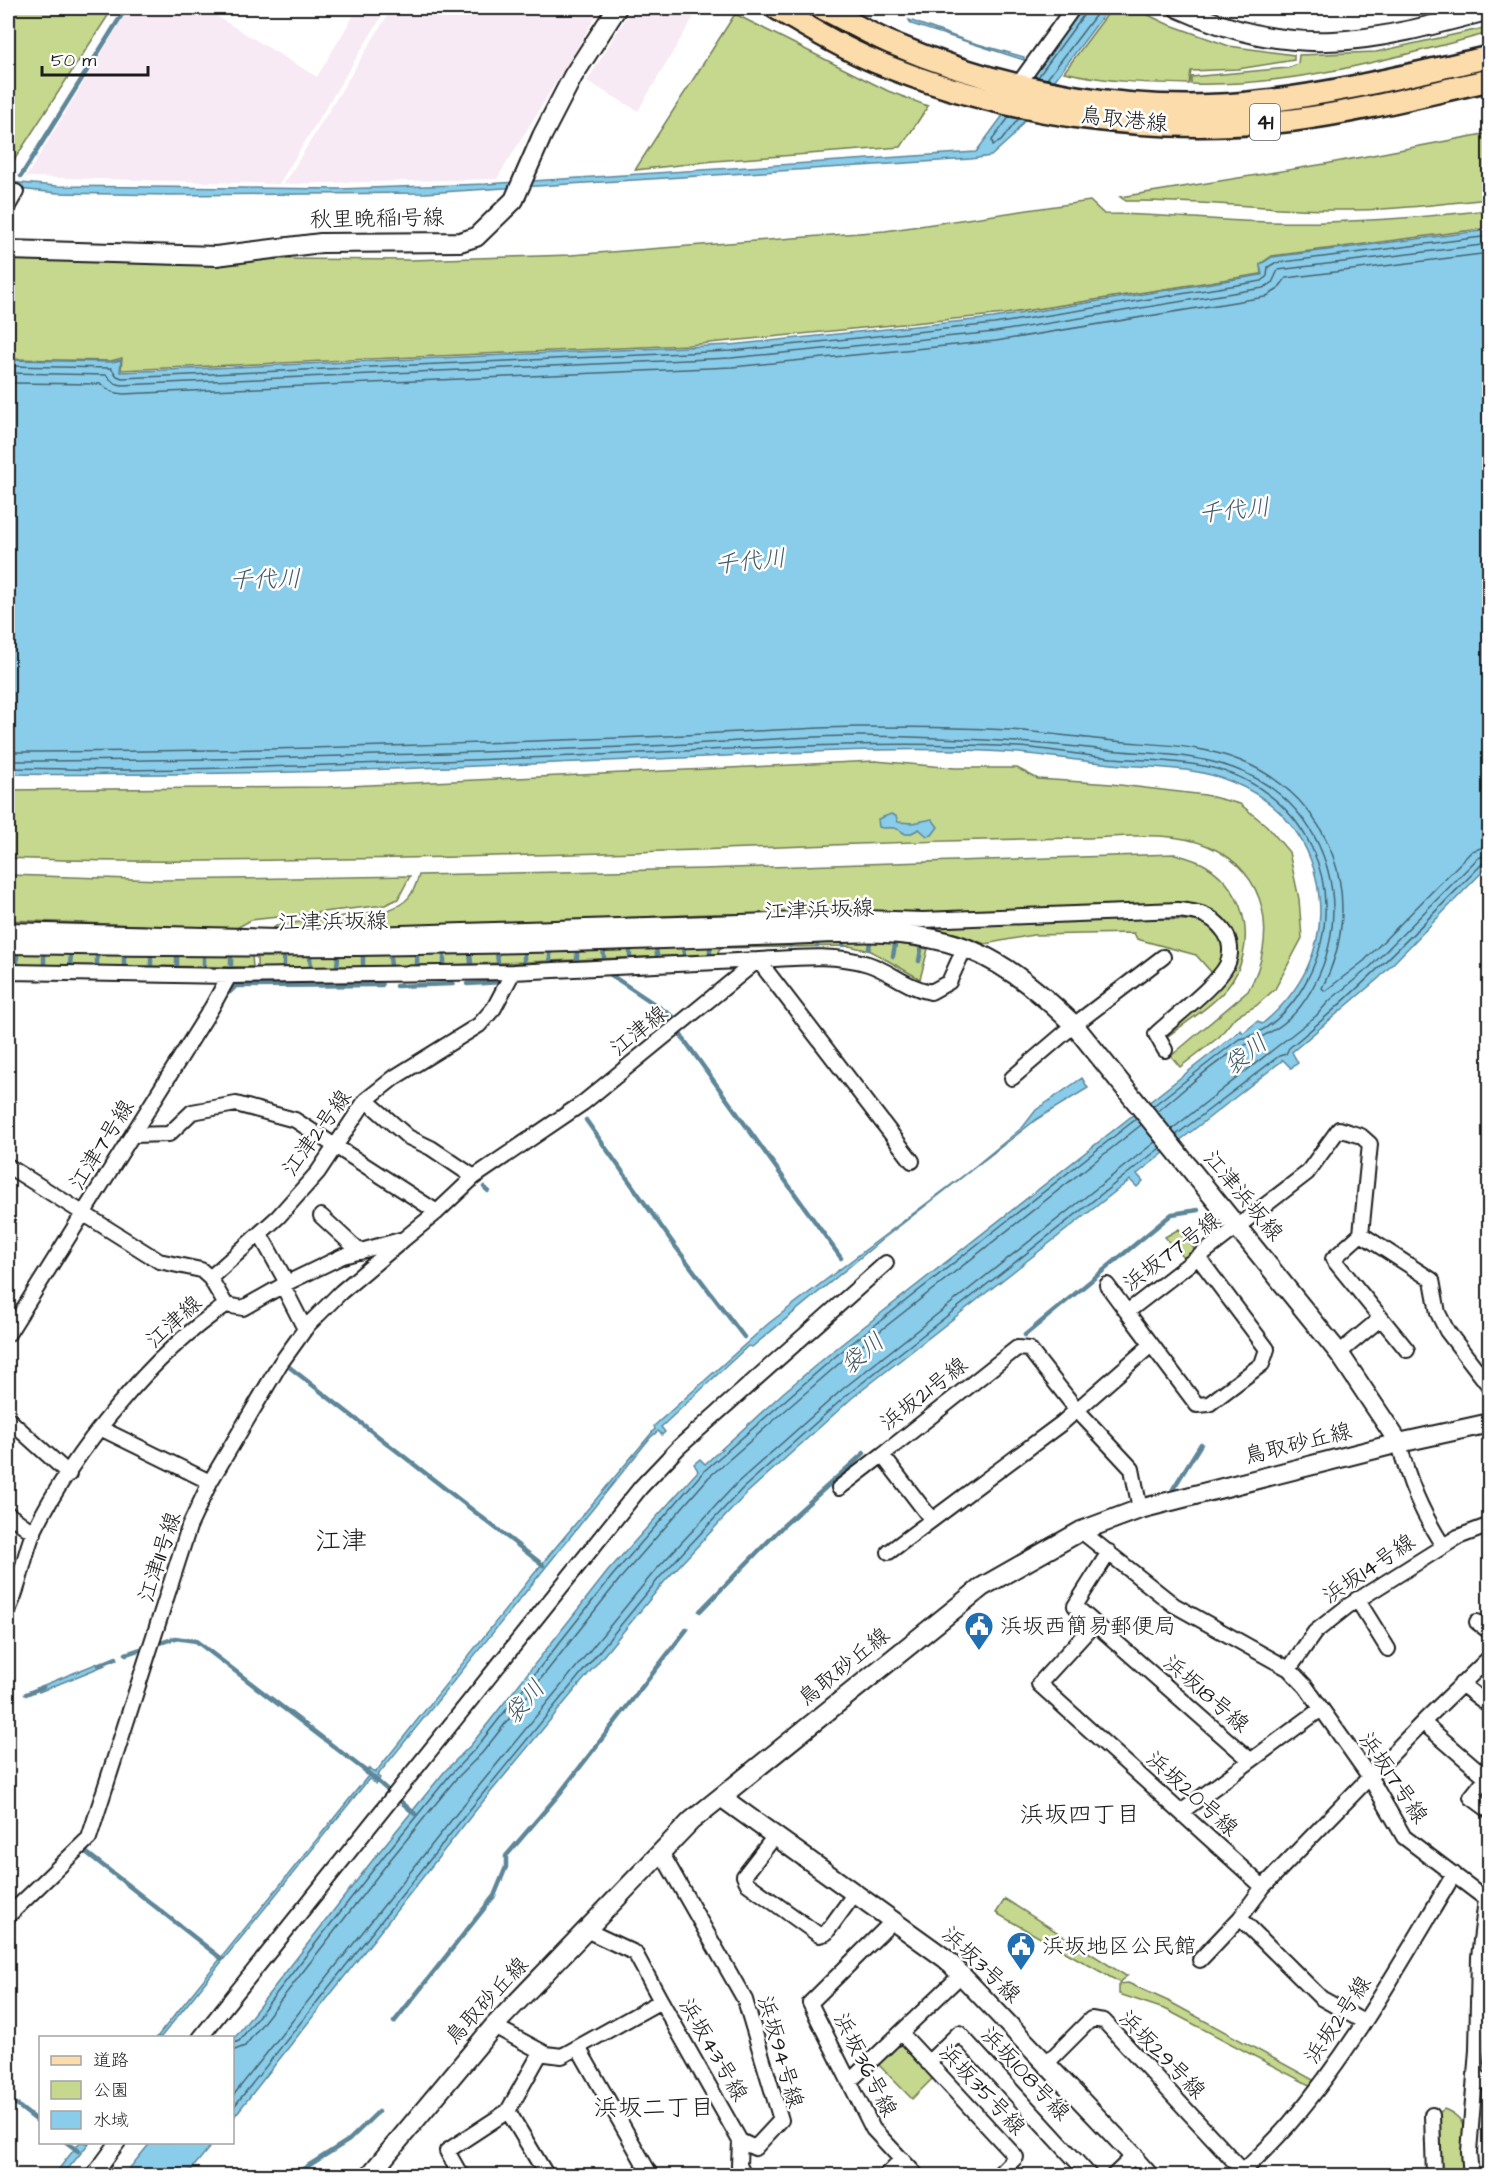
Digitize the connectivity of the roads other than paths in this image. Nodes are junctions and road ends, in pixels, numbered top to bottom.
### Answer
1 (617, 8) edge
2 (776, 8) edge
3 (822, 8) edge
4 (1073, 8) edge
5 (1178, 8) edge
6 (1490, 10) edge
7 (1490, 57) edge
8 (1490, 80) edge
9 (1015, 92) junction
10 (16, 192) dead end
11 (8, 206) edge
12 (8, 250) edge
13 (8, 930) edge
14 (8, 944) edge
15 (964, 949) junction
16 (1163, 957) dead end
17 (758, 960) junction
18 (513, 972) junction
19 (229, 976) junction
20 (8, 977) edge
21 (1074, 1025) junction
22 (1165, 1050) dead end
23 (1012, 1078) dead end
24 (366, 1100) junction
25 (133, 1135) junction
26 (336, 1145) junction
27 (912, 1161) dead end
28 (8, 1166) edge
29 (474, 1177) junction
30 (437, 1212) junction
31 (83, 1215) junction
32 (321, 1216) dead end
33 (1240, 1227) junction
34 (260, 1234) junction
35 (1361, 1234) junction
36 (404, 1239) junction
37 (360, 1252) junction
38 (1198, 1257) junction
39 (886, 1263) dead end
40 (210, 1278) junction
41 (285, 1284) junction
42 (1107, 1286) dead end
43 (226, 1305) junction
44 (1127, 1312) junction
45 (1381, 1318) junction
46 (304, 1329) junction
47 (8, 1334) edge
48 (1151, 1345) junction
49 (1407, 1350) dead end
50 (1339, 1353) junction
51 (1490, 1387) edge
52 (1077, 1410) junction
53 (8, 1419) edge
54 (1490, 1423) edge
55 (100, 1428) junction
56 (1399, 1443) junction
57 (882, 1455) junction
58 (69, 1474) junction
59 (210, 1482) junction
60 (839, 1488) dead end
61 (1140, 1509) junction
62 (8, 1514) edge
63 (932, 1520) junction
64 (1490, 1525) edge
65 (1081, 1532) junction
66 (34, 1533) junction
67 (1443, 1546) junction
68 (889, 1552) dead end
69 (1109, 1552) junction
70 (1357, 1599) junction
71 (8, 1610) edge
72 (1477, 1622) dead end
73 (1094, 1624) junction
74 (1490, 1632) edge
75 (1388, 1649) dead end
76 (1490, 1657) edge
77 (1289, 1669) junction
78 (1461, 1684) junction
79 (1490, 1707) edge
80 (1320, 1709) junction
81 (1425, 1720) junction
82 (1250, 1760) junction
83 (1488, 1775) edge
84 (1369, 1776) junction
85 (721, 1797) junction
86 (1490, 1811) edge
87 (1181, 1812) junction
88 (775, 1836) junction
89 (662, 1854) junction
90 (1454, 1875) junction
91 (1263, 1887) junction
92 (855, 1893) junction
93 (1488, 1899) edge
94 (8, 1916) edge
95 (1240, 1918) junction
96 (893, 1921) junction
97 (588, 1931) junction
98 (1200, 1960) dead end
99 (962, 1975) junction
100 (1484, 1990) edge
101 (661, 2001) junction
102 (1364, 2022) junction
103 (494, 2026) junction
104 (901, 2033) junction
105 (201, 2036) edge
106 (579, 2049) junction
107 (541, 2052) junction
108 (928, 2063) junction
109 (1046, 2064) junction
110 (1475, 2075) junction
111 (849, 2082) junction
112 (1490, 2086) edge
113 (508, 2111) junction
114 (1432, 2115) dead end
115 (740, 2141) junction
116 (116, 2144) edge
117 (1134, 2156) junction
118 (902, 2159) junction
119 (1241, 2173) edge
120 (93, 2175) edge
121 (369, 2175) edge
122 (461, 2175) edge
123 (547, 2175) edge
124 (651, 2175) edge
125 (744, 2175) edge
126 (885, 2175) edge
127 (917, 2175) edge
128 (997, 2175) edge
129 (1090, 2175) edge
130 (1113, 2175) edge
131 (1152, 2175) edge
132 (1434, 2175) edge
133 (1471, 2175) edge

1 - 12 street, 秋里晩稲1号線
2 - 9 main road, 鳥取港線 / 41
3 - 9 main road, 鳥取港線 / 41
4 - 9 street
5 - 6 street
7 - 9 main road, 鳥取港線 / 41
8 - 9 main road, 鳥取港線 / 41
10 - 11 street
13 - 22 street
14 - 15 street, 江津浜坂線
15 - 17 street
15 - 21 street, 江津浜坂線
16 - 21 street
17 - 18 street
17 - 27 street
17 - 29 street, 江津線
18 - 19 street
18 - 24 street, 江津2号線
19 - 20 street
19 - 25 street, 江津7号線
21 - 23 street
21 - 33 street, 江津浜坂線
24 - 26 street, 江津2号線
24 - 29 street
25 - 26 street
25 - 31 street, 江津7号線
26 - 30 street
26 - 34 street, 江津2号線
28 - 31 street
29 - 30 street, 江津線
30 - 36 street, 江津線
31 - 40 street
31 - 47 street, 江津7号線
32 - 37 street
33 - 35 street, 浜坂77号線
33 - 38 street, 浜坂77号線
33 - 50 street, 江津浜坂線
34 - 40 street, 江津2号線
34 - 41 street
35 - 45 street
35 - 51 street
36 - 37 street, 江津線
36 - 46 street, 江津11号線
37 - 41 street, 江津線
38 - 44 street, 浜坂77号線
38 - 48 street
39 - 105 street
40 - 43 street
41 - 43 street, 江津線
41 - 46 street
42 - 44 street, 浜坂77号線
43 - 55 street, 江津線
44 - 48 street
45 - 49 street
45 - 50 street
46 - 59 street, 江津11号線
48 - 52 street
50 - 56 street, 江津浜坂線
52 - 57 street, 浜坂21号線
52 - 61 street, 浜坂21号線
52 - 63 street
53 - 58 street
54 - 56 street, 鳥取砂丘線
55 - 58 street, 江津線
55 - 59 street
56 - 61 street, 鳥取砂丘線
56 - 67 street
57 - 60 street
57 - 63 street, 浜坂21号線
58 - 66 street, 江津線
59 - 94 street, 江津11号線
61 - 65 street, 鳥取砂丘線
62 - 66 street
63 - 68 street
64 - 67 street, 浜坂14号線
65 - 69 street, 浜坂17号線
65 - 85 street, 鳥取砂丘線
66 - 71 street, 江津線
67 - 70 street, 浜坂14号線
69 - 73 street, 浜坂18号線
69 - 77 street, 浜坂17号線
70 - 75 street
70 - 77 street, 浜坂14号線
72 - 74 street
73 - 82 street, 浜坂18号線
73 - 87 street, 浜坂20号線
76 - 78 street
77 - 80 street, 浜坂17号線
78 - 79 street
78 - 81 street
80 - 82 street
80 - 84 street, 浜坂17号線
81 - 83 street
81 - 84 street
82 - 87 street
83 - 86 street
84 - 90 street, 浜坂17号線
84 - 91 street
85 - 88 street, 浜坂3号線
85 - 89 street, 鳥取砂丘線
87 - 91 street, 浜坂20号線
88 - 92 street, 浜坂3号線
88 - 92 street
89 - 97 street, 鳥取砂丘線
89 - 115 street, 浜坂94号線
90 - 93 street, 浜坂17号線
90 - 102 street, 浜坂2号線
91 - 95 street
92 - 96 street, 浜坂3号線
93 - 100 street, 浜坂17号線
95 - 98 street
95 - 102 street
96 - 99 street, 浜坂3号線
96 - 111 street, 浜坂36号線
97 - 101 street
97 - 103 street, 鳥取砂丘線
99 - 104 street
99 - 109 street, 浜坂3号線
100 - 110 street, 浜坂17号線
101 - 106 street, 浜坂43号線
101 - 115 street, 浜坂43号線
102 - 119 street, 浜坂2号線
103 - 107 street, 浜坂43号線
103 - 121 street, 鳥取砂丘線
104 - 108 street, 浜坂35号線
104 - 111 street
106 - 107 street, 浜坂43号線
106 - 124 street
107 - 113 street
108 - 128 street, 浜坂35号線
108 - 129 street, 浜坂108号線
109 - 117 street, 浜坂3号線
109 - 119 street, 浜坂29号線
110 - 112 street
110 - 133 street, 浜坂17号線
111 - 118 street, 浜坂36号線
113 - 122 street
113 - 123 street
114 - 132 street
115 - 125 street, 浜坂43号線
116 - 120 street
117 - 130 street
117 - 131 street
118 - 126 street
118 - 127 street, 浜坂36号線

